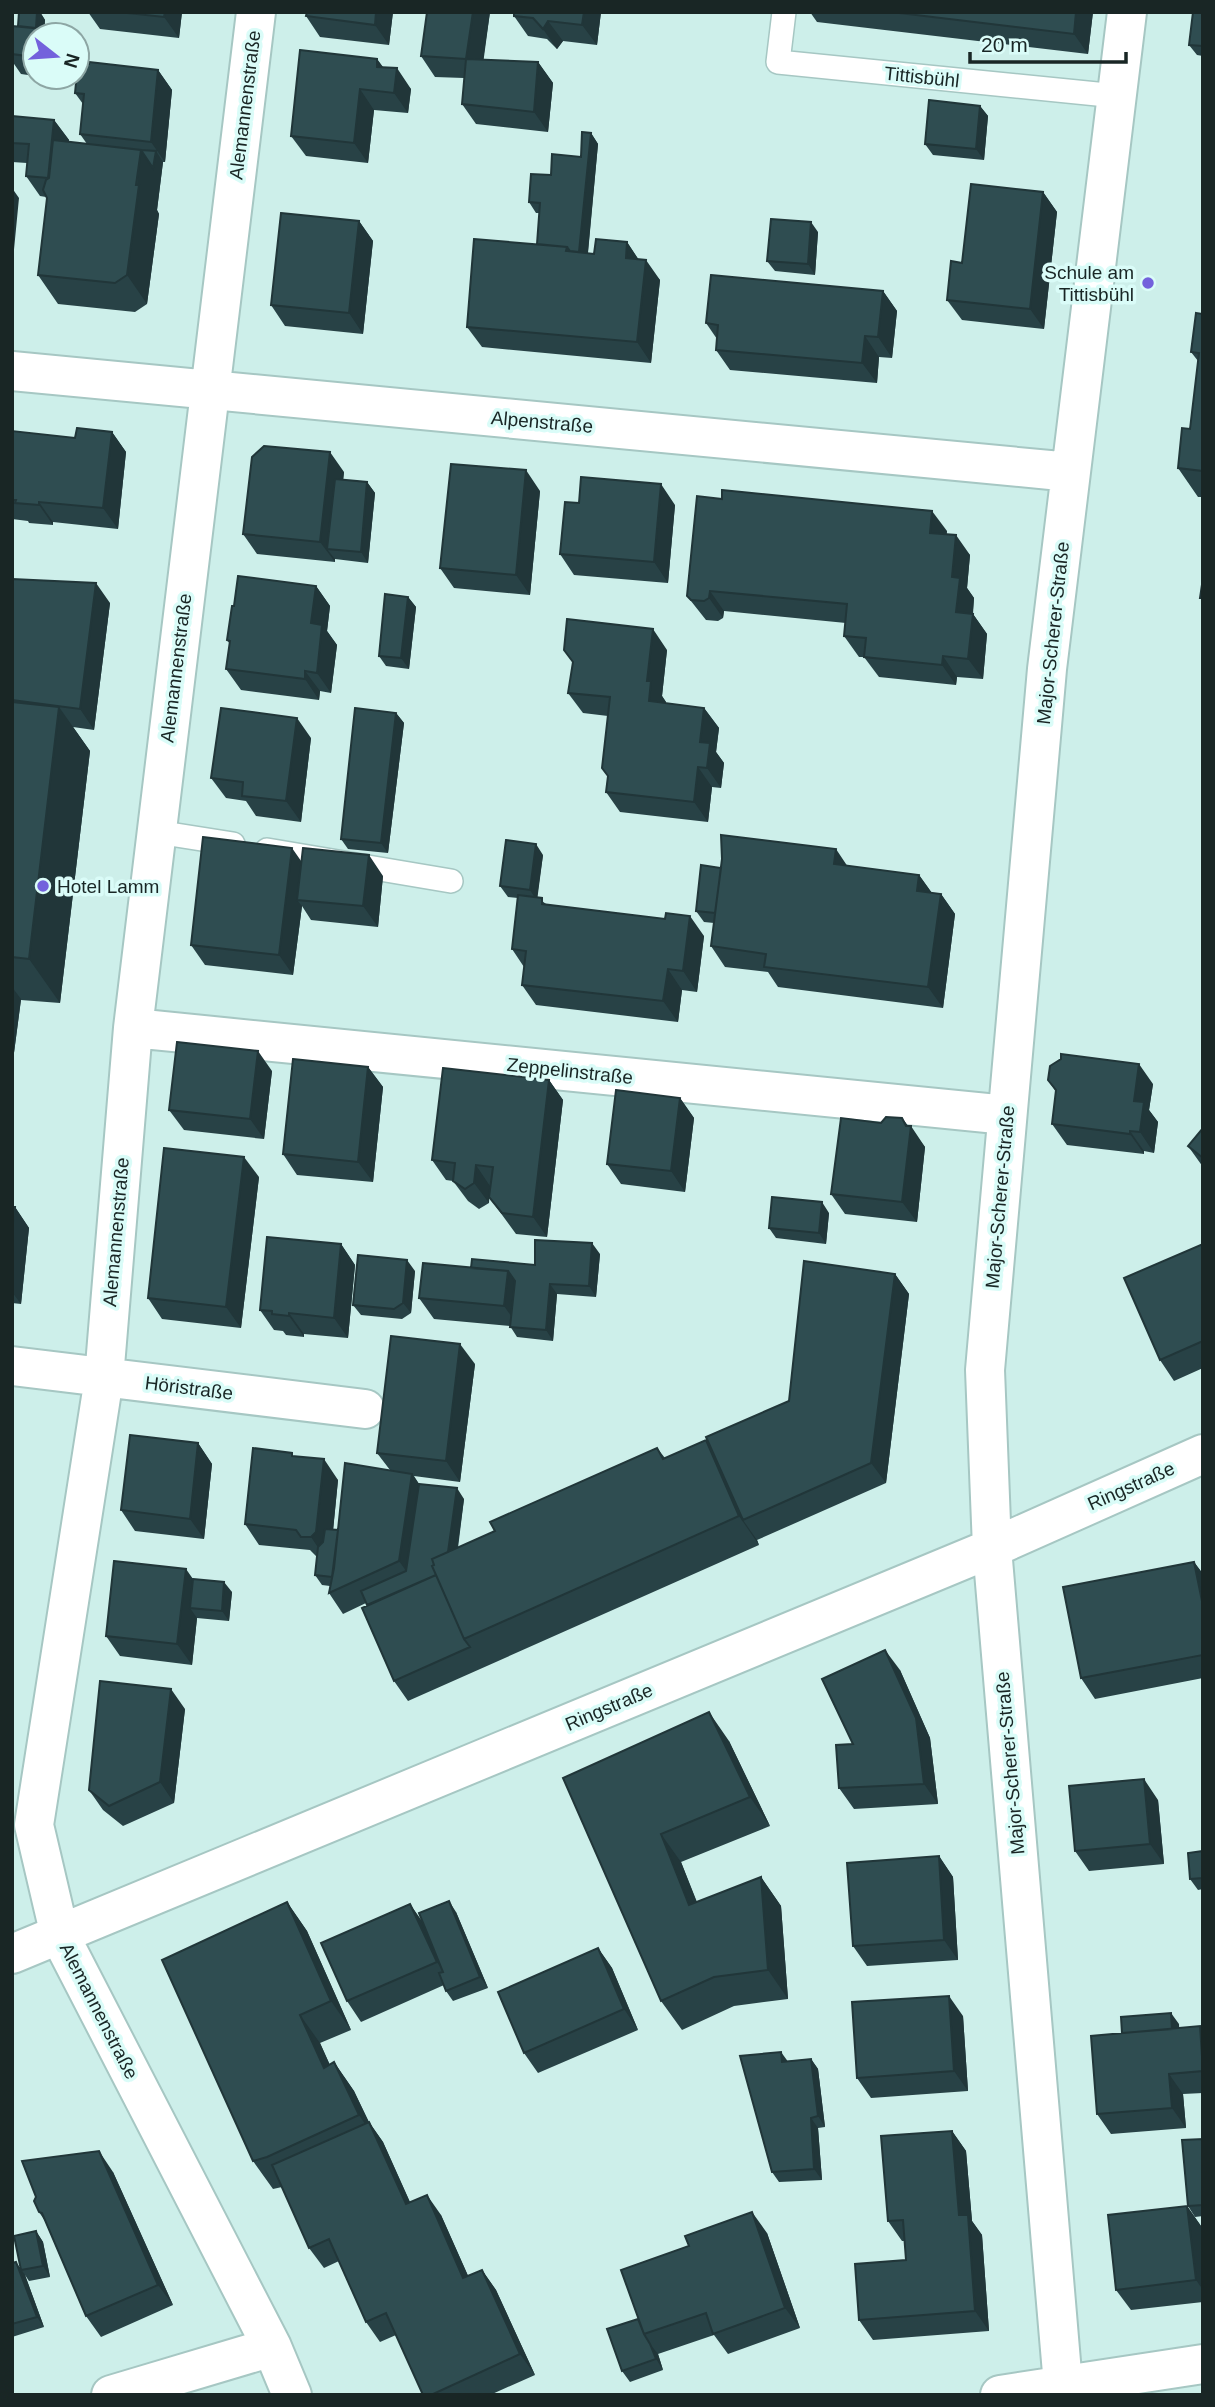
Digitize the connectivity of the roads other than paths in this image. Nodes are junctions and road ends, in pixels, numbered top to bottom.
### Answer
1 (256, 12) edge
2 (785, 12) edge
3 (1127, 12) edge
4 (1117, 96) junction
5 (12, 371) edge
6 (209, 391) junction
7 (1071, 472) junction
8 (157, 832) junction
9 (451, 881) dead end
10 (133, 1028) junction
11 (1007, 1115) junction
12 (12, 1366) edge
13 (104, 1378) junction
14 (365, 1409) dead end
15 (1203, 1454) edge
16 (992, 1548) junction
17 (60, 1936) junction
18 (12, 1954) edge
19 (272, 2347) junction
20 (1203, 2364) edge
21 (1063, 2385) junction
22 (111, 2395) edge
23 (292, 2395) edge
24 (1000, 2395) edge

1 - 6 street, Alemannenstraße
2 - 4 lane, Tittisbühl
3 - 4 street, Major-Scherer-Straße
4 - 7 street, Major-Scherer-Straße
5 - 6 street, Alpenstraße
6 - 7 street, Alpenstraße
6 - 8 street, Alemannenstraße
7 - 11 street, Major-Scherer-Straße
8 - 9 lane
8 - 10 street, Alemannenstraße
10 - 11 street, Zeppelinstraße
10 - 13 street, Alemannenstraße
11 - 16 street, Major-Scherer-Straße
12 - 13 street, Höristraße
13 - 14 street, Höristraße
13 - 17 street, Alemannenstraße
15 - 16 street, Ringstraße
16 - 17 street, Ringstraße
16 - 21 street, Major-Scherer-Straße
17 - 18 street, Ringstraße
17 - 19 street, Alemannenstraße
19 - 22 street
19 - 23 street, Alemannenstraße
20 - 21 street
21 - 24 street

